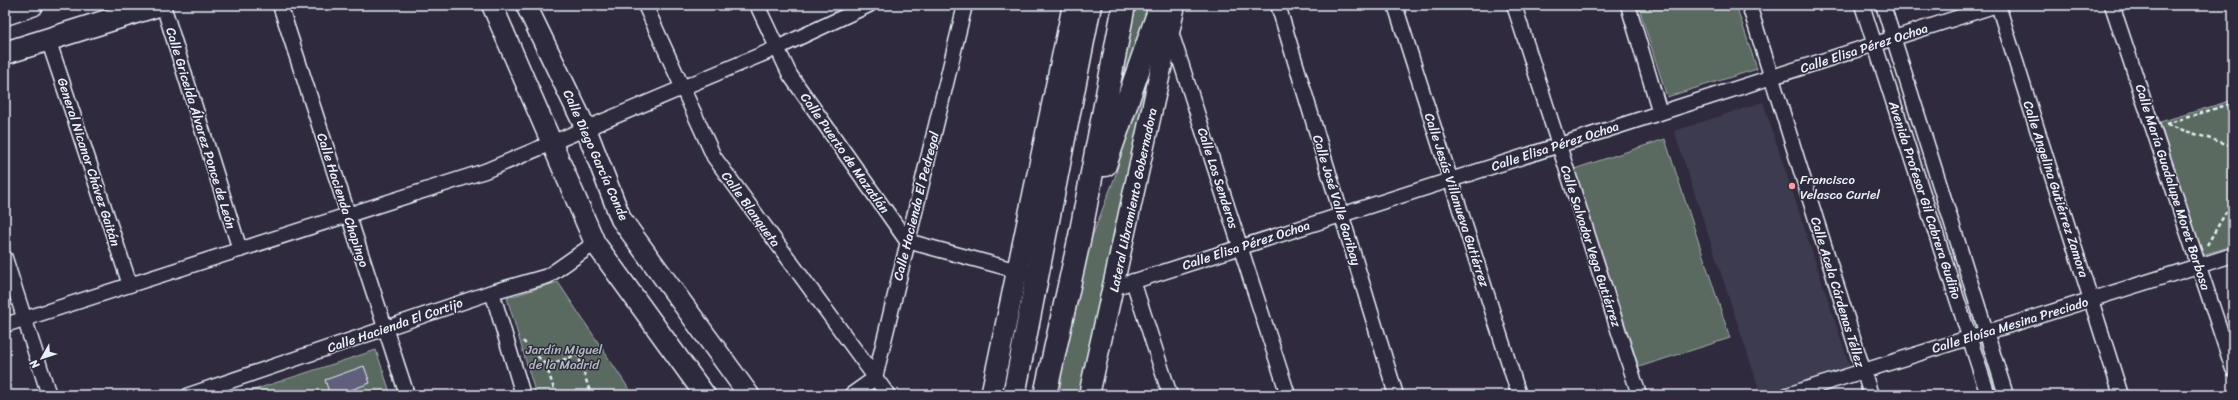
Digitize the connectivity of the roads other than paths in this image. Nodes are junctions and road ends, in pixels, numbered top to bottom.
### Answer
1 (32, 5) edge
2 (158, 5) edge
3 (163, 5) edge
4 (280, 5) edge
5 (492, 5) edge
6 (526, 5) edge
7 (645, 5) edge
8 (758, 5) edge
9 (965, 5) edge
10 (1073, 5) edge
11 (1090, 5) edge
12 (1124, 5) edge
13 (1161, 5) edge
14 (1175, 5) edge
15 (1278, 5) edge
16 (1395, 5) edge
17 (1514, 5) edge
18 (1628, 5) edge
19 (1749, 5) edge
20 (1862, 5) edge
21 (1883, 5) edge
22 (1997, 5) edge
23 (2112, 5) edge
24 (860, 7) edge
25 (5, 14) edge
26 (1170, 29) junction
27 (1893, 38) junction
28 (48, 40) junction
29 (1875, 44) junction
30 (777, 48) junction
31 (5, 53) edge
32 (1771, 77) junction
33 (682, 88) junction
34 (1660, 113) junction
35 (586, 129) junction
36 (551, 143) junction
37 (1559, 145) junction
38 (1451, 180) junction
39 (1342, 214) junction
40 (348, 215) junction
41 (1080, 236) junction
42 (907, 241) junction
43 (595, 243) junction
44 (1241, 247) junction
45 (240, 250) junction
46 (2233, 255) edge
47 (5, 258) edge
48 (2199, 266) junction
49 (1016, 271) junction
50 (1037, 276) junction
51 (1133, 281) junction
52 (130, 285) junction
53 (1113, 288) junction
54 (492, 292) junction
55 (2091, 299) junction
56 (25, 319) junction
57 (5, 325) edge
58 (385, 328) junction
59 (1986, 332) junction
60 (1970, 338) junction
61 (2233, 369) edge
62 (1863, 371) junction
63 (875, 378) junction
64 (1046, 390) edge
65 (49, 395) edge
66 (189, 395) edge
67 (407, 395) edge
68 (523, 395) edge
69 (706, 395) edge
70 (749, 395) edge
71 (851, 395) edge
72 (888, 395) edge
73 (991, 395) edge
74 (1014, 395) edge
75 (1089, 395) edge
76 (1170, 395) edge
77 (1288, 395) edge
78 (1396, 395) edge
79 (1519, 395) edge
80 (1639, 395) edge
81 (1787, 395) edge
82 (1871, 395) edge
83 (1988, 395) edge
84 (2006, 395) edge
85 (2121, 395) edge

1 - 25 main road
2 - 28 main road
3 - 45 street, Calle Gricelda Álvarez Ponce de León
4 - 40 street, Calle Hacienda Chapingo
5 - 36 street
6 - 35 street, Calle Diego García Conde
7 - 33 street, Calle Blanqueta
8 - 30 street, Calle Puerto de Mazatlán
9 - 42 street, Calle Hacienda El Pedregal
10 - 49 street
11 - 50 main road
12 - 41 main road
13 - 41 main road
14 - 26 street, Lateral Libramiento Gobernadora
15 - 39 street, Calle José Valle Garibay
16 - 38 street, Calle Jesús Villanueva Gutiérrez
17 - 37 street, Calle Salvador Vega Gutiérrez
18 - 34 street
19 - 32 street, Calle Acela Cárdenas Téllez
20 - 29 street, Avenida Profesor Gil Cabrera Gudiño
21 - 27 street, Avenida Profesor Gil Cabrera Gudiño
22 - 27 street, Calle Elisa Pérez Ochoa
22 - 55 street, Calle Angelina Gutiérrez Zamora
23 - 48 street, Calle María Guadalupe Moret Barbosa
24 - 30 street
26 - 44 street, Calle Los Senderos
26 - 53 street, Lateral Libramiento Gobernadora
27 - 29 street, Calle Elisa Pérez Ochoa
27 - 59 street, Avenida Profesor Gil Cabrera Gudiño
28 - 31 main road
28 - 52 street, General Nicanor Chávez Gaitán
29 - 32 street, Calle Elisa Pérez Ochoa
29 - 60 street, Avenida Profesor Gil Cabrera Gudiño
30 - 33 street
30 - 42 street, Calle Puerto de Mazatlán
32 - 34 street, Calle Elisa Pérez Ochoa
32 - 62 street, Calle Acela Cárdenas Téllez
33 - 35 street
33 - 63 street, Calle Blanqueta
34 - 37 street, Calle Elisa Pérez Ochoa
35 - 36 street
35 - 70 street, Calle Diego García Conde
36 - 40 street
36 - 43 street
37 - 38 street, Calle Elisa Pérez Ochoa
37 - 80 street, Calle Salvador Vega Gutiérrez
38 - 39 street, Calle Elisa Pérez Ochoa
38 - 79 street, Calle Jesús Villanueva Gutiérrez
39 - 44 street, Calle Elisa Pérez Ochoa
39 - 78 street, Calle José Valle Garibay
40 - 45 street
40 - 58 street, Calle Hacienda Chapingo
41 - 64 main road
42 - 49 street
42 - 63 street, Calle Hacienda El Pedregal
43 - 54 street, Calle Hacienda El Cortijo
43 - 69 street
44 - 51 street, Calle Elisa Pérez Ochoa
44 - 77 street, Calle Los Senderos
45 - 52 street
46 - 48 street, Calle Eloísa Mesina Preciado
47 - 56 street
48 - 55 street, Calle Eloísa Mesina Preciado
48 - 61 street, Calle María Guadalupe Moret Barbosa
49 - 50 street
49 - 73 street
50 - 74 main road
51 - 53 street, Calle Elisa Pérez Ochoa
51 - 76 street
52 - 56 street
53 - 75 street, Lateral Libramiento Gobernadora
54 - 58 street, Calle Hacienda El Cortijo
54 - 68 street
55 - 59 street, Calle Eloísa Mesina Preciado
55 - 85 street, Calle Angelina Gutiérrez Zamora
56 - 57 street
56 - 65 street
58 - 66 street, Calle Hacienda El Cortijo
58 - 67 street, Calle Hacienda Chapingo
59 - 60 street, Calle Eloísa Mesina Preciado
59 - 84 street, Avenida Profesor Gil Cabrera Gudiño
60 - 62 street, Calle Eloísa Mesina Preciado
60 - 83 street, Avenida Profesor Gil Cabrera Gudiño
62 - 81 street, Calle Eloísa Mesina Preciado
62 - 82 street, Calle Acela Cárdenas Téllez
63 - 71 street
63 - 72 street, Calle Blanqueta

